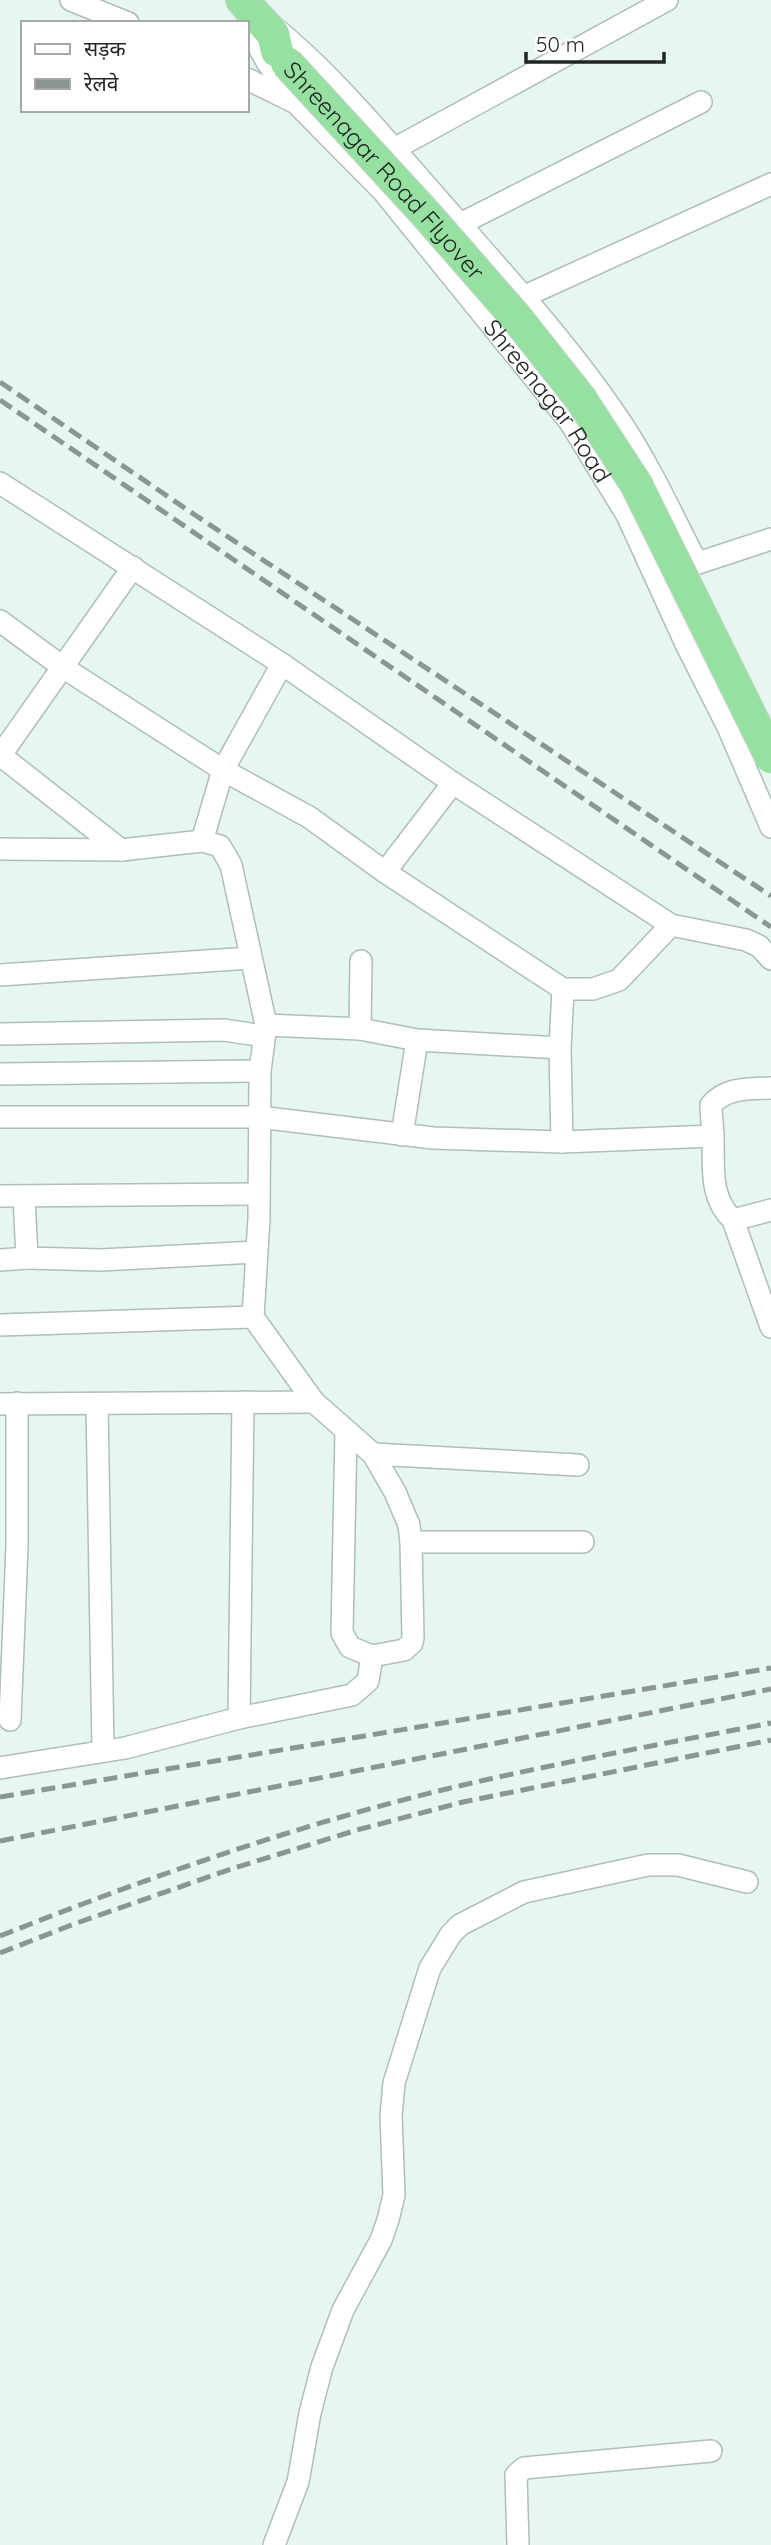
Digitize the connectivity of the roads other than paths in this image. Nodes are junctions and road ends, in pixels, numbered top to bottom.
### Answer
1 (71, 0) edge
2 (223, 0) edge
3 (667, 0) edge
4 (247, 18) edge
5 (123, 21) edge
6 (248, 79) edge
7 (701, 102) dead end
8 (296, 103) junction
9 (394, 149) junction
10 (771, 185) edge
11 (460, 224) junction
12 (523, 297) junction
13 (0, 484) edge
14 (771, 539) edge
15 (697, 563) junction
16 (133, 568) junction
17 (657, 576) junction
18 (0, 621) edge
19 (282, 664) junction
20 (64, 668) junction
21 (728, 727) junction
22 (771, 731) edge
23 (0, 755) edge
24 (771, 757) edge
25 (223, 770) junction
26 (453, 783) junction
27 (771, 827) edge
28 (202, 841) junction
29 (0, 849) edge
30 (121, 850) junction
31 (385, 872) junction
32 (671, 925) junction
33 (250, 958) junction
34 (771, 959) edge
35 (361, 961) dead end
36 (0, 975) edge
37 (563, 989) junction
38 (360, 1029) junction
39 (265, 1030) junction
40 (0, 1034) edge
41 (416, 1040) junction
42 (560, 1048) junction
43 (260, 1071) junction
44 (0, 1074) edge
45 (771, 1088) edge
46 (0, 1117) edge
47 (258, 1117) junction
48 (401, 1135) junction
49 (713, 1136) junction
50 (562, 1142) junction
51 (259, 1194) junction
52 (0, 1196) edge
53 (24, 1196) junction
54 (771, 1210) edge
55 (733, 1220) junction
56 (256, 1252) junction
57 (27, 1258) junction
58 (0, 1260) edge
59 (253, 1317) junction
60 (0, 1325) edge
61 (771, 1327) edge
62 (243, 1402) junction
63 (314, 1402) junction
64 (8, 1403) edge
65 (97, 1404) junction
66 (346, 1431) junction
67 (373, 1454) junction
68 (578, 1465) dead end
69 (411, 1542) junction
70 (583, 1542) dead end
71 (372, 1656) junction
72 (239, 1718) junction
73 (10, 1720) dead end
74 (103, 1751) junction
75 (0, 1768) edge
76 (747, 1882) dead end
77 (711, 2451) dead end
78 (274, 2545) edge
79 (518, 2545) edge

1 - 5 street
2 - 4 highway, Shreenagar Road
3 - 9 street
4 - 8 street, Shreenagar Road
4 - 9 street
4 - 24 highway, Shreenagar Road Flyover, bridge
6 - 8 street
7 - 11 street
8 - 17 street, Shreenagar Road
9 - 11 street
10 - 12 street
11 - 12 street
12 - 15 street
13 - 16 street
14 - 15 street
15 - 17 street
16 - 19 street
16 - 20 street
17 - 21 street, Shreenagar Road
18 - 20 street
19 - 25 street
19 - 26 street
20 - 23 street
20 - 25 street
21 - 22 street
21 - 27 street, Shreenagar Road
23 - 30 street
25 - 28 street
25 - 31 street
26 - 31 street
26 - 32 street
28 - 30 street
28 - 33 street
29 - 30 street
31 - 37 street
32 - 34 street
32 - 37 street
33 - 36 street
33 - 39 street
35 - 38 street
37 - 42 street
38 - 39 street
38 - 41 street
39 - 40 street
39 - 43 street
41 - 42 street
41 - 48 street
42 - 50 street
43 - 44 street
43 - 47 street
45 - 49 street
46 - 47 street
47 - 48 street
47 - 51 street
48 - 50 street
49 - 50 street
49 - 55 street
51 - 53 street
51 - 56 street
52 - 53 street
53 - 57 street
54 - 55 street
55 - 61 street
56 - 57 street
56 - 59 street
57 - 58 street
59 - 60 street
59 - 63 street
62 - 63 street
62 - 65 street
62 - 72 street
63 - 66 street
64 - 65 street
64 - 73 street
65 - 74 street
66 - 67 street
66 - 71 street
67 - 68 street
67 - 69 street
69 - 70 street
69 - 71 street
71 - 72 street
72 - 74 street
74 - 75 street
76 - 78 street
77 - 79 street

